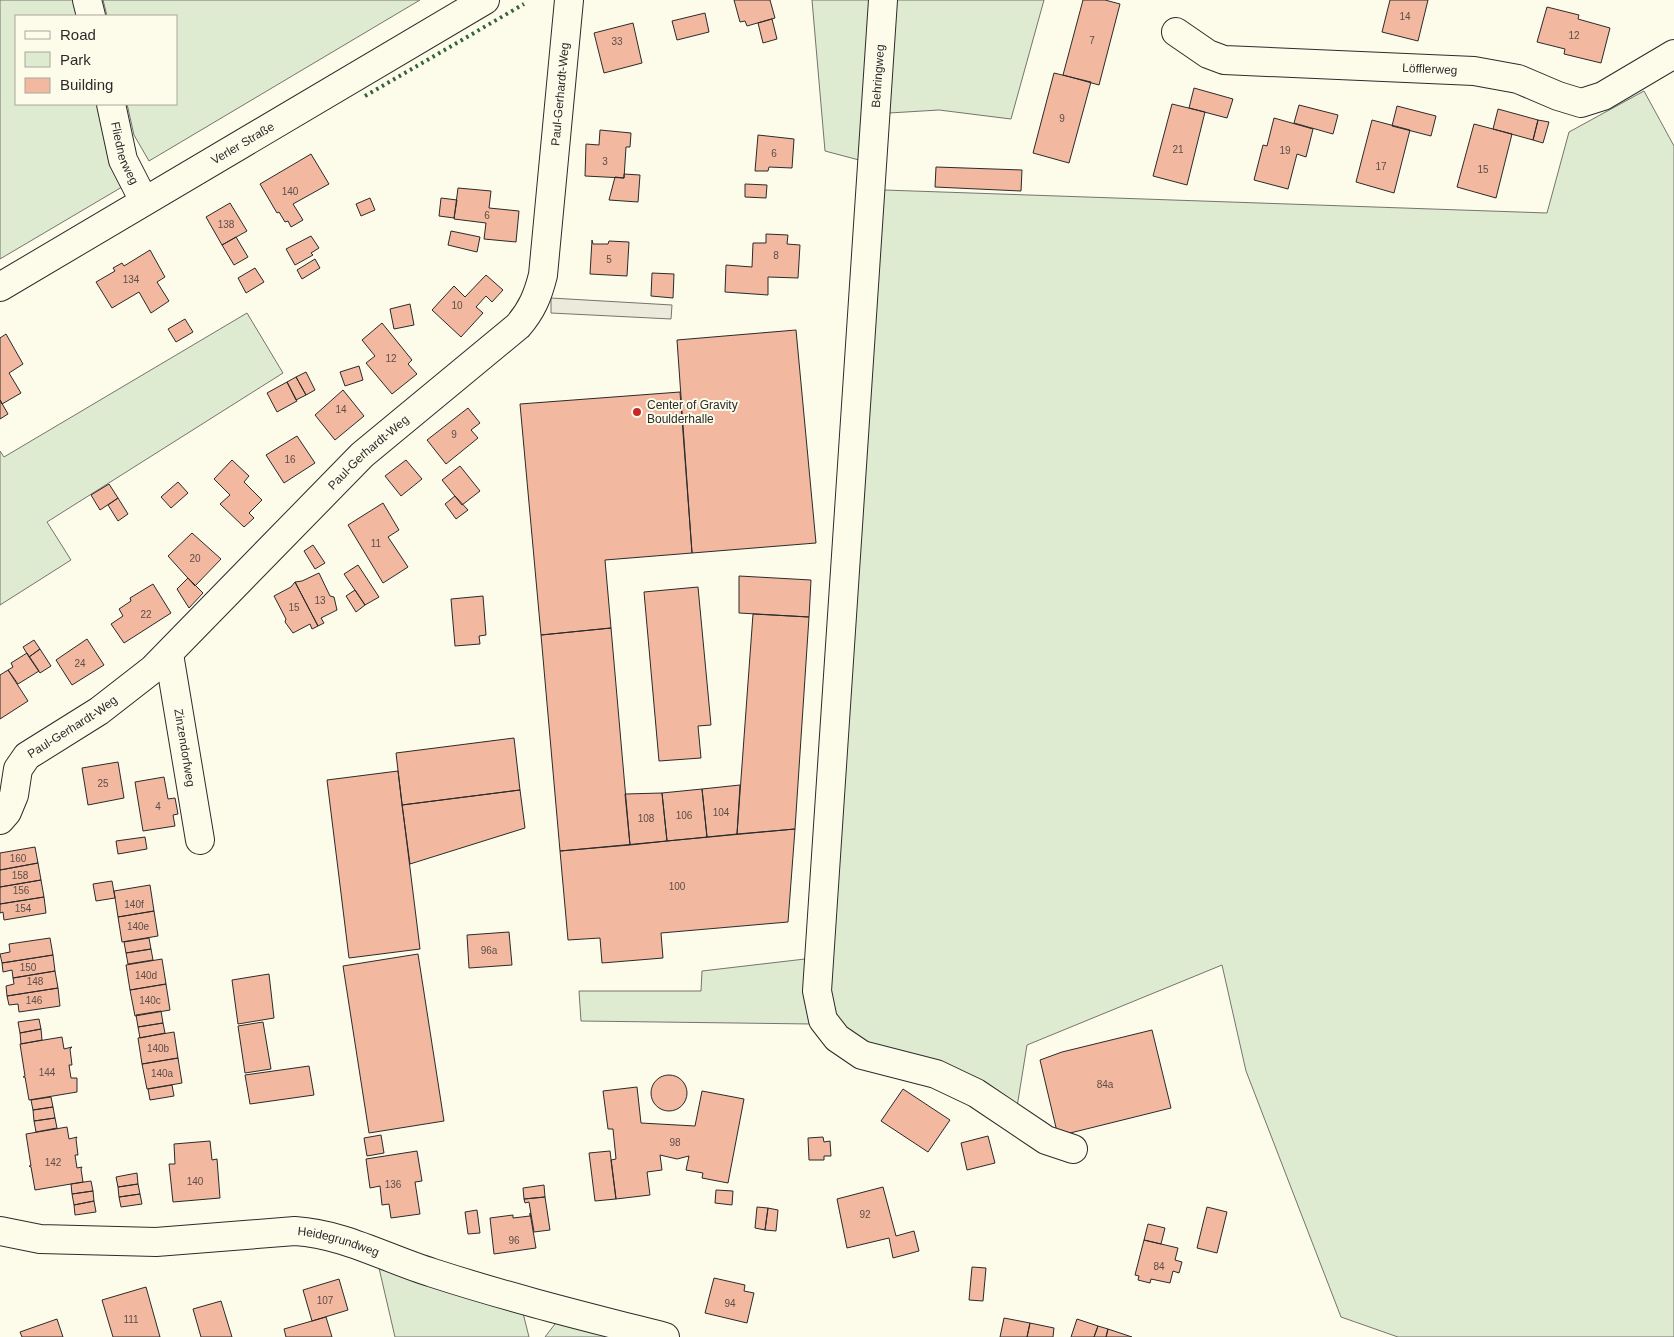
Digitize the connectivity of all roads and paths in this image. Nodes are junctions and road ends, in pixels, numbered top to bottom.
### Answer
1 (87, 0) edge
2 (485, 0) edge
3 (569, 0) edge
4 (883, 0) edge
5 (91, 15) edge
6 (1176, 32) dead end
7 (1674, 54) edge
8 (111, 105) edge
9 (144, 201) junction
10 (0, 286) edge
11 (169, 654) junction
12 (0, 820) edge
13 (200, 840) dead end
14 (1072, 1149) dead end
15 (0, 1231) edge
16 (665, 1337) edge

1 - 5 street
2 - 9 street, Verler Straße
3 - 11 street, Paul-Gerhardt-Weg
4 - 14 street, Behringweg
6 - 7 street, Löfflerweg
8 - 9 street, Fliednerweg
9 - 10 street, Verler Straße
11 - 12 street, Paul-Gerhardt-Weg
11 - 13 street, Zinzendorfweg
15 - 16 street, Heidegrundweg

